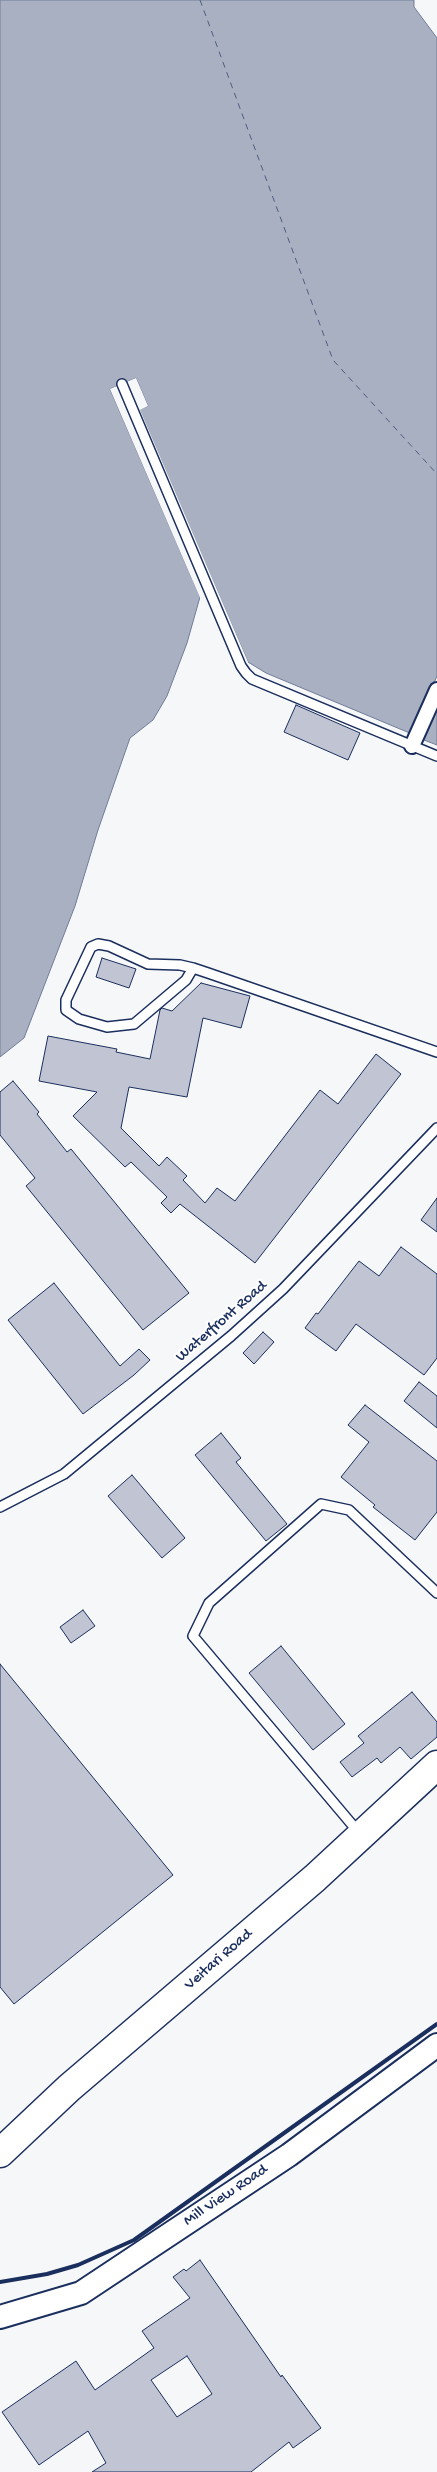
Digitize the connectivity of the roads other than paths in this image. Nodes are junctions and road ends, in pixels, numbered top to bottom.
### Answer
1 (122, 384) dead end
2 (437, 690) edge
3 (412, 746) junction
4 (437, 756) edge
5 (194, 968) junction
6 (437, 1052) edge
7 (437, 1128) edge
8 (0, 1507) edge
9 (437, 1594) edge
10 (437, 1765) edge
11 (361, 1835) junction
12 (437, 2045) edge
13 (0, 2154) edge
14 (0, 2317) edge

1 - 3 lane
2 - 3 street
3 - 4 lane
5 - 5 lane
5 - 6 lane
7 - 8 lane, Waterfront Road
9 - 11 lane
10 - 11 main road, Veitari Road
11 - 13 main road, Veitari Road
12 - 14 street, Mill View Road

